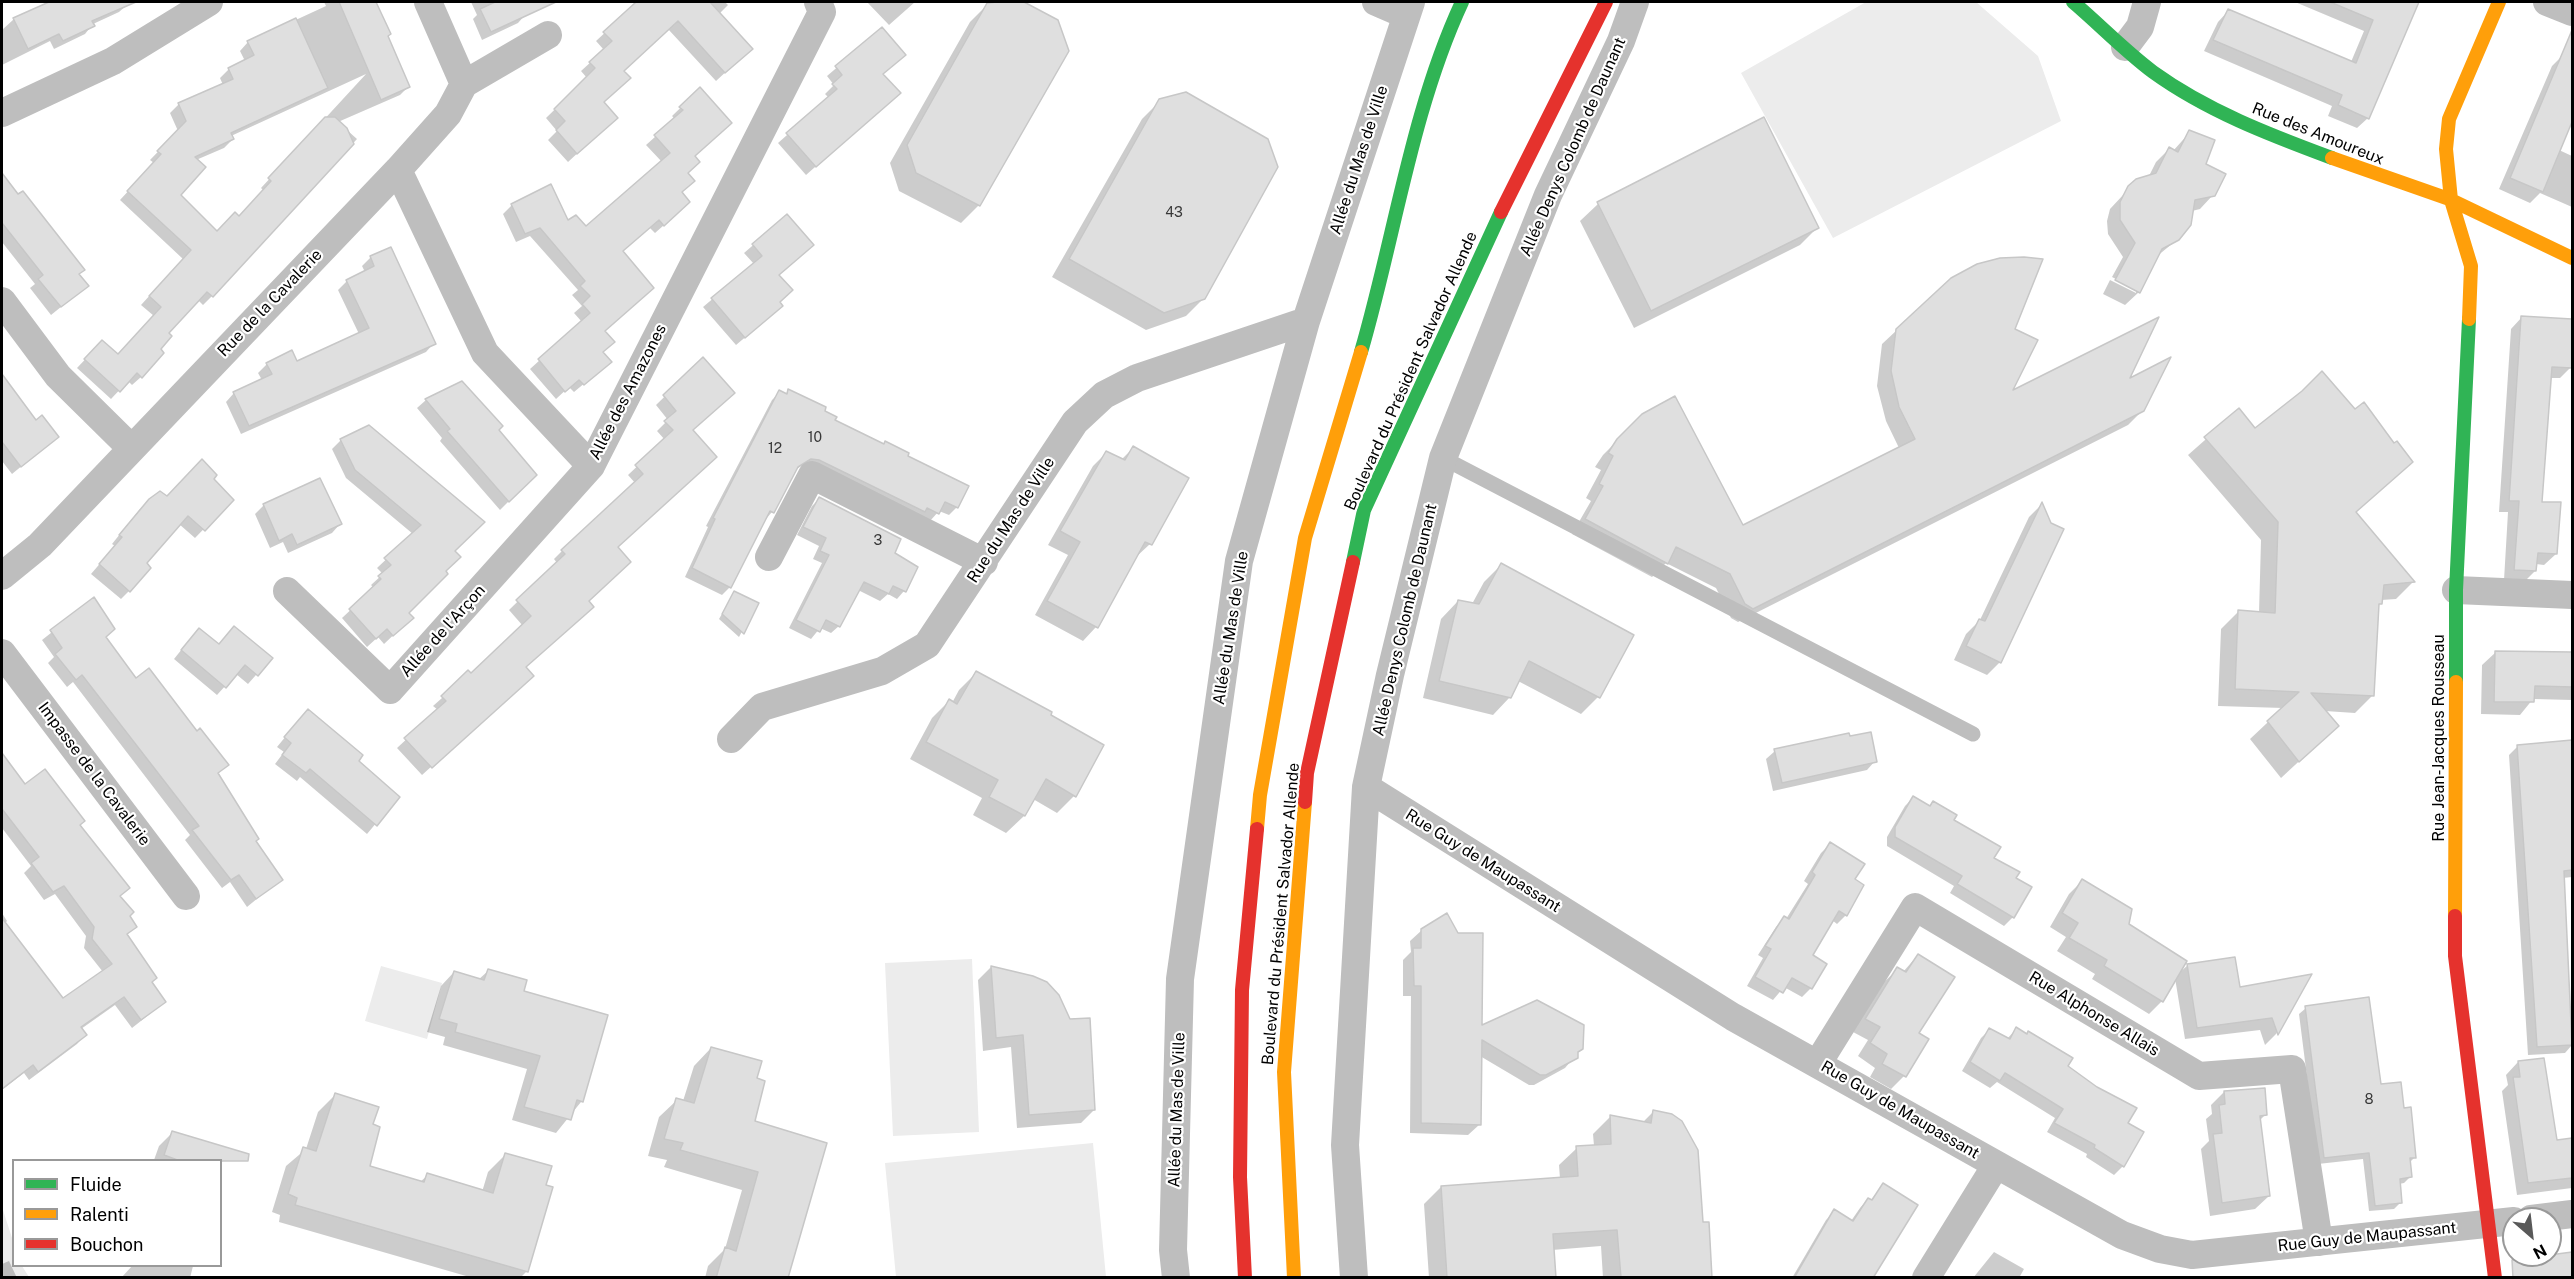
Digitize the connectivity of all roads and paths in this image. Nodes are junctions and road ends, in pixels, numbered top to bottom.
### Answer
1 (209, 2) edge
2 (428, 2) edge
3 (819, 2) edge
4 (1376, 2) edge
5 (1462, 2) edge
6 (1606, 2) edge
7 (1635, 2) edge
8 (2073, 2) edge
9 (2148, 2) edge
10 (2499, 2) edge
11 (2547, 2) edge
12 (1408, 8) edge
13 (2572, 12) edge
14 (548, 35) dead end
15 (2125, 47) junction
16 (464, 84) junction
17 (2, 113) edge
18 (398, 171) junction
19 (2451, 200) junction
20 (2572, 258) edge
21 (2, 301) edge
22 (1306, 321) junction
23 (131, 448) junction
24 (1443, 458) junction
25 (591, 466) junction
26 (769, 557) dead end
27 (984, 562) junction
28 (2, 576) edge
29 (2456, 590) junction
30 (287, 591) dead end
31 (2572, 595) edge
32 (2, 653) edge
33 (1973, 734) dead end
34 (731, 739) dead end
35 (1366, 787) junction
36 (186, 896) dead end
37 (1818, 1063) junction
38 (1996, 1165) junction
39 (2500, 1223) edge
40 (2319, 1242) junction
41 (2194, 1266) edge
42 (1176, 1278) edge
43 (1245, 1278) edge
44 (1294, 1278) edge
45 (1354, 1278) edge
46 (1926, 1278) edge
47 (2495, 1278) edge

1 - 17 street
2 - 16 street
3 - 25 street, Allée des Amazones
4 - 12 street
5 - 43 main road, Boulevard du Président Salvador Allende
6 - 44 main road, Boulevard du Président Salvador Allende
7 - 24 street, Allée Denys Colomb de Daunant
8 - 15 main road, Rue des Amoureux
9 - 15 street
10 - 19 main road, Rue Jean-Jacques Rousseau
11 - 13 street
12 - 22 street, Allée du Mas de Ville
14 - 16 street
15 - 19 main road, Rue des Amoureux
16 - 18 street, Rue de la Cavalerie
18 - 23 street, Rue de la Cavalerie
18 - 25 street, Allée des Amazones
19 - 20 main road, Rue des Amoureux
19 - 29 main road, Rue Jean-Jacques Rousseau
21 - 23 street
22 - 27 street, Rue du Mas de Ville
22 - 42 street, Allée du Mas de Ville
23 - 28 street, Rue de la Cavalerie
24 - 33 lane
24 - 35 street, Allée Denys Colomb de Daunant
25 - 30 street, Allée de l'Arçon
26 - 27 street
27 - 34 street, Rue du Mas de Ville
29 - 31 street
29 - 39 main road, Rue Jean-Jacques Rousseau
32 - 36 street, Impasse de la Cavalerie
35 - 37 street, Rue Guy de Maupassant
35 - 45 street, Allée Denys Colomb de Daunant
37 - 38 street, Rue Guy de Maupassant
37 - 40 street, Rue Alphonse Allais
38 - 41 street, Rue Guy de Maupassant
38 - 46 street
39 - 40 street, Rue Guy de Maupassant
39 - 47 main road, Rue Jean-Jacques Rousseau
40 - 41 street, Rue Guy de Maupassant

